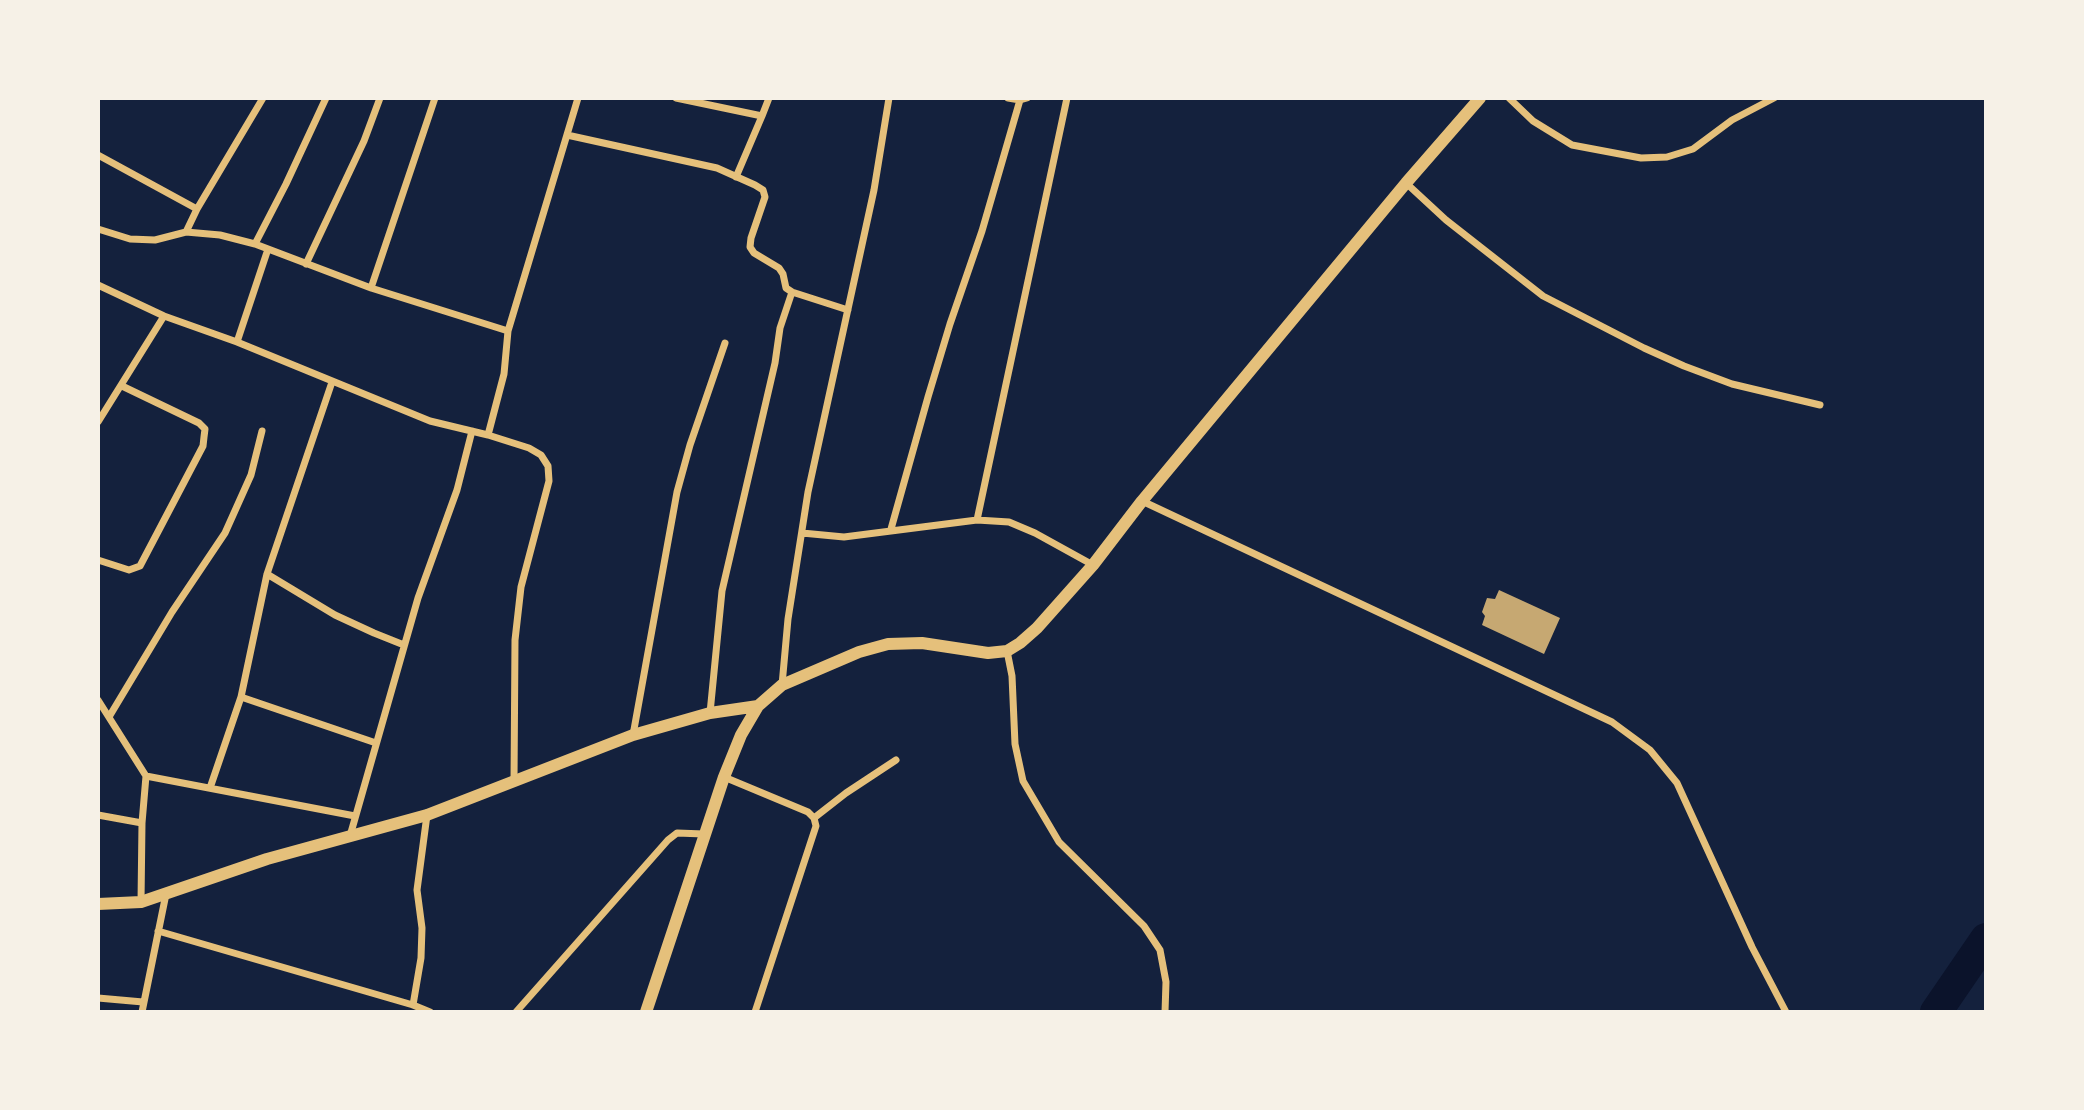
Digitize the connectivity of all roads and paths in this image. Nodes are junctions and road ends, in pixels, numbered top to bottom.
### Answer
1 (326, 98) edge
2 (380, 98) edge
3 (435, 98) edge
4 (578, 98) edge
5 (676, 98) edge
6 (769, 98) edge
7 (889, 98) edge
8 (1008, 98) edge
9 (1067, 98) edge
10 (1480, 98) edge
11 (1509, 98) edge
12 (1774, 98) edge
13 (260, 99) edge
14 (1023, 99) edge
15 (762, 116) junction
16 (567, 135) junction
17 (98, 155) edge
18 (736, 177) junction
19 (1406, 183) junction
20 (197, 209) junction
21 (98, 229) edge
22 (186, 232) junction
23 (255, 244) junction
24 (268, 249) junction
25 (306, 264) junction
26 (98, 285) edge
27 (371, 288) junction
28 (792, 292) junction
29 (848, 310) junction
30 (164, 316) junction
31 (508, 331) junction
32 (237, 342) junction
33 (724, 343) dead end
34 (332, 382) junction
35 (121, 386) junction
36 (1819, 405) dead end
37 (98, 422) edge
38 (262, 431) dead end
39 (472, 431) junction
40 (488, 435) junction
41 (1142, 500) junction
42 (977, 520) junction
43 (891, 529) junction
44 (803, 533) junction
45 (98, 560) edge
46 (1093, 565) junction
47 (267, 574) junction
48 (404, 645) junction
49 (1007, 651) junction
50 (782, 685) junction
51 (242, 697) junction
52 (98, 700) edge
53 (758, 706) junction
54 (710, 713) junction
55 (109, 717) junction
56 (633, 734) junction
57 (376, 743) junction
58 (896, 760) dead end
59 (146, 776) junction
60 (724, 777) junction
61 (514, 783) junction
62 (210, 788) junction
63 (98, 815) edge
64 (355, 816) junction
65 (427, 816) junction
66 (814, 818) junction
67 (142, 823) junction
68 (704, 834) junction
69 (349, 837) junction
70 (166, 894) junction
71 (141, 902) junction
72 (98, 904) edge
73 (158, 931) junction
74 (98, 998) edge
75 (143, 1002) junction
76 (413, 1005) junction
77 (142, 1012) edge
78 (430, 1012) edge
79 (516, 1012) edge
80 (646, 1012) edge
81 (755, 1012) edge
82 (1165, 1012) edge
83 (1786, 1012) edge

1 - 23 street
2 - 25 street
3 - 27 street
4 - 16 street
5 - 15 street
6 - 15 street
7 - 29 street
8 - 14 street
9 - 42 street
10 - 19 street
11 - 12 street
13 - 20 street
14 - 43 street
15 - 18 street
16 - 18 street
16 - 31 street
17 - 20 street
18 - 28 street
19 - 36 street
19 - 41 street
20 - 22 street
21 - 22 street
22 - 23 street
23 - 24 street
24 - 25 street
24 - 32 street
25 - 27 street
26 - 30 street
27 - 31 street
28 - 29 street
28 - 54 street
29 - 44 street
30 - 32 street
30 - 35 street
31 - 40 street
32 - 34 street
33 - 56 street
34 - 39 street
34 - 47 street
35 - 37 street
35 - 45 street
38 - 55 street
39 - 40 street
39 - 48 street
40 - 61 street
41 - 46 street
41 - 83 street
42 - 43 street
42 - 46 street
43 - 44 street
44 - 50 street
46 - 49 street
47 - 48 street
47 - 51 street
48 - 57 street
49 - 50 street
49 - 82 street
50 - 53 street
51 - 57 street
51 - 62 street
52 - 55 street
53 - 54 street
53 - 60 street
54 - 56 street
55 - 59 street
56 - 61 street
57 - 64 street
58 - 66 street
59 - 62 street
59 - 67 street
60 - 66 street
60 - 68 street
61 - 65 street
62 - 64 street
63 - 67 street
64 - 69 street
65 - 69 street
65 - 76 street
66 - 81 street
67 - 71 street
68 - 79 street
68 - 80 street
69 - 70 street
70 - 71 street
70 - 73 street
71 - 72 street
73 - 75 street
73 - 76 street
74 - 75 street
75 - 77 street
76 - 78 street

